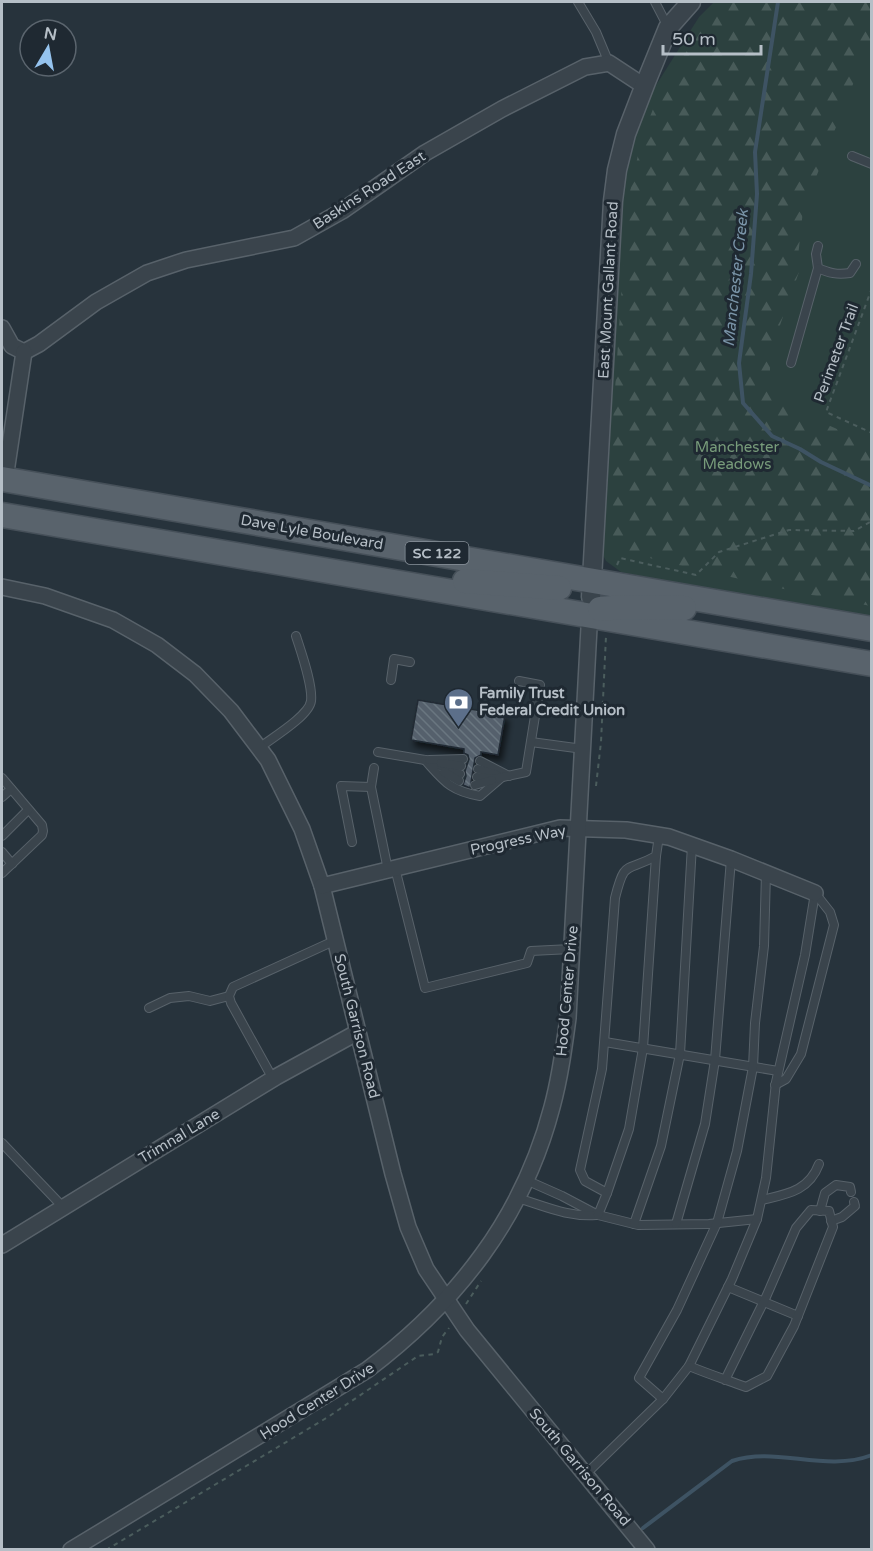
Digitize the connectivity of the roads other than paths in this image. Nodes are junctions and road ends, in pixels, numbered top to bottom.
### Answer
1 (578, 2) edge
2 (655, 2) edge
3 (691, 2) edge
4 (668, 28) junction
5 (609, 63) junction
6 (644, 86) junction
7 (852, 156) dead end
8 (872, 164) edge
9 (818, 246) dead end
10 (856, 264) dead end
11 (818, 267) junction
12 (2, 327) edge
13 (24, 351) junction
14 (791, 363) dead end
15 (3, 479) edge
16 (2, 515) edge
17 (331, 572) junction
18 (2, 587) edge
19 (596, 594) junction
20 (762, 610) junction
21 (872, 629) edge
22 (296, 636) dead end
23 (410, 662) dead end
24 (872, 664) edge
25 (391, 680) dead end
26 (519, 681) dead end
27 (531, 742) junction
28 (259, 748) junction
29 (583, 749) junction
30 (378, 752) dead end
31 (425, 760) junction
32 (375, 768) dead end
33 (506, 777) junction
34 (2, 778) edge
35 (371, 787) junction
36 (10, 789) junction
37 (2, 797) edge
38 (28, 810) junction
39 (578, 828) junction
40 (2, 836) edge
41 (659, 836) junction
42 (352, 842) dead end
43 (692, 845) junction
44 (2, 852) edge
45 (657, 856) junction
46 (731, 859) junction
47 (12, 864) junction
48 (392, 869) junction
49 (2, 873) edge
50 (766, 873) junction
51 (322, 886) junction
52 (815, 893) junction
53 (336, 940) junction
54 (571, 949) junction
55 (229, 996) junction
56 (149, 1008) dead end
57 (358, 1032) junction
58 (605, 1042) junction
59 (643, 1048) junction
60 (680, 1054) junction
61 (715, 1060) junction
62 (753, 1066) junction
63 (778, 1071) junction
64 (273, 1079) junction
65 (775, 1085) junction
66 (2, 1143) edge
67 (819, 1164) dead end
68 (526, 1180) junction
69 (851, 1192) dead end
70 (607, 1193) junction
71 (517, 1198) junction
72 (762, 1200) junction
73 (854, 1202) dead end
74 (63, 1207) junction
75 (820, 1211) junction
76 (598, 1215) junction
77 (756, 1220) junction
78 (831, 1221) junction
79 (717, 1223) junction
80 (633, 1224) junction
81 (676, 1224) junction
82 (2, 1245) edge
83 (728, 1287) junction
84 (446, 1300) junction
85 (764, 1301) junction
86 (799, 1313) junction
87 (689, 1366) junction
88 (725, 1380) junction
89 (663, 1399) junction
90 (586, 1474) junction
91 (72, 1550) edge
92 (648, 1550) edge

1 - 5 lane
2 - 4 lane
3 - 4 street, East Mount Gallant Road
4 - 6 street, East Mount Gallant Road
5 - 6 street
5 - 13 street, Baskins Road East
6 - 19 street, East Mount Gallant Road
7 - 8 lane
9 - 11 lane
10 - 11 lane
11 - 14 lane
12 - 13 street
13 - 15 street
15 - 19 main road, Dave Lyle Boulevard / SC 122
16 - 17 main road, Dave Lyle Boulevard / SC 122
17 - 19 main road, Dave Lyle Boulevard / SC 122
17 - 19 main road
18 - 28 street, South Garrison Road
19 - 20 main road, Dave Lyle Boulevard / SC 122
19 - 20 main road
19 - 24 main road, Dave Lyle Boulevard / SC 122
19 - 29 street, Hood Center Drive
20 - 21 main road, Dave Lyle Boulevard / SC 122
22 - 28 lane
23 - 25 lane
26 - 27 lane
27 - 29 lane
27 - 33 lane
28 - 51 street, South Garrison Road
29 - 39 street, Hood Center Drive
30 - 31 lane
31 - 31 lane
31 - 33 lane
32 - 35 lane
33 - 33 lane
34 - 36 lane
35 - 42 lane
35 - 48 lane
36 - 37 lane
36 - 38 lane
38 - 40 lane
38 - 47 lane
39 - 41 street, Progress Way
39 - 48 street, Progress Way
39 - 54 street, Hood Center Drive
41 - 43 street, Progress Way
41 - 45 lane
43 - 46 street, Progress Way
43 - 60 lane
44 - 47 lane
45 - 58 lane
45 - 59 lane
46 - 50 street, Progress Way
46 - 61 lane
47 - 49 lane
48 - 51 street, Progress Way
48 - 54 lane
50 - 52 street, Progress Way
50 - 62 lane
51 - 53 street, South Garrison Road
52 - 63 lane
52 - 65 lane
53 - 55 lane
53 - 57 street, South Garrison Road
54 - 68 street, Hood Center Drive
55 - 56 lane
55 - 64 lane
57 - 64 street, Trimnal Lane
57 - 84 street, South Garrison Road
58 - 59 lane
58 - 70 lane
59 - 60 lane
59 - 70 lane
60 - 61 lane
60 - 80 lane
61 - 62 lane
61 - 81 lane
62 - 63 lane
62 - 79 lane
63 - 65 lane
64 - 74 street, Trimnal Lane
65 - 72 lane
66 - 74 lane
67 - 72 lane
68 - 71 street, Hood Center Drive
68 - 76 lane
69 - 75 lane
70 - 76 lane
71 - 76 lane
71 - 84 street, Hood Center Drive
72 - 77 lane
73 - 78 lane
74 - 82 street, Trimnal Lane
75 - 78 lane
75 - 85 lane
76 - 80 lane
77 - 79 lane
77 - 83 lane
78 - 86 lane
79 - 81 lane
79 - 89 lane
80 - 81 lane
83 - 85 lane
83 - 87 lane
84 - 90 street, South Garrison Road
84 - 91 street, Hood Center Drive
85 - 86 lane
85 - 88 lane
86 - 88 lane
87 - 88 lane
87 - 89 lane
89 - 90 lane
90 - 92 street, South Garrison Road

